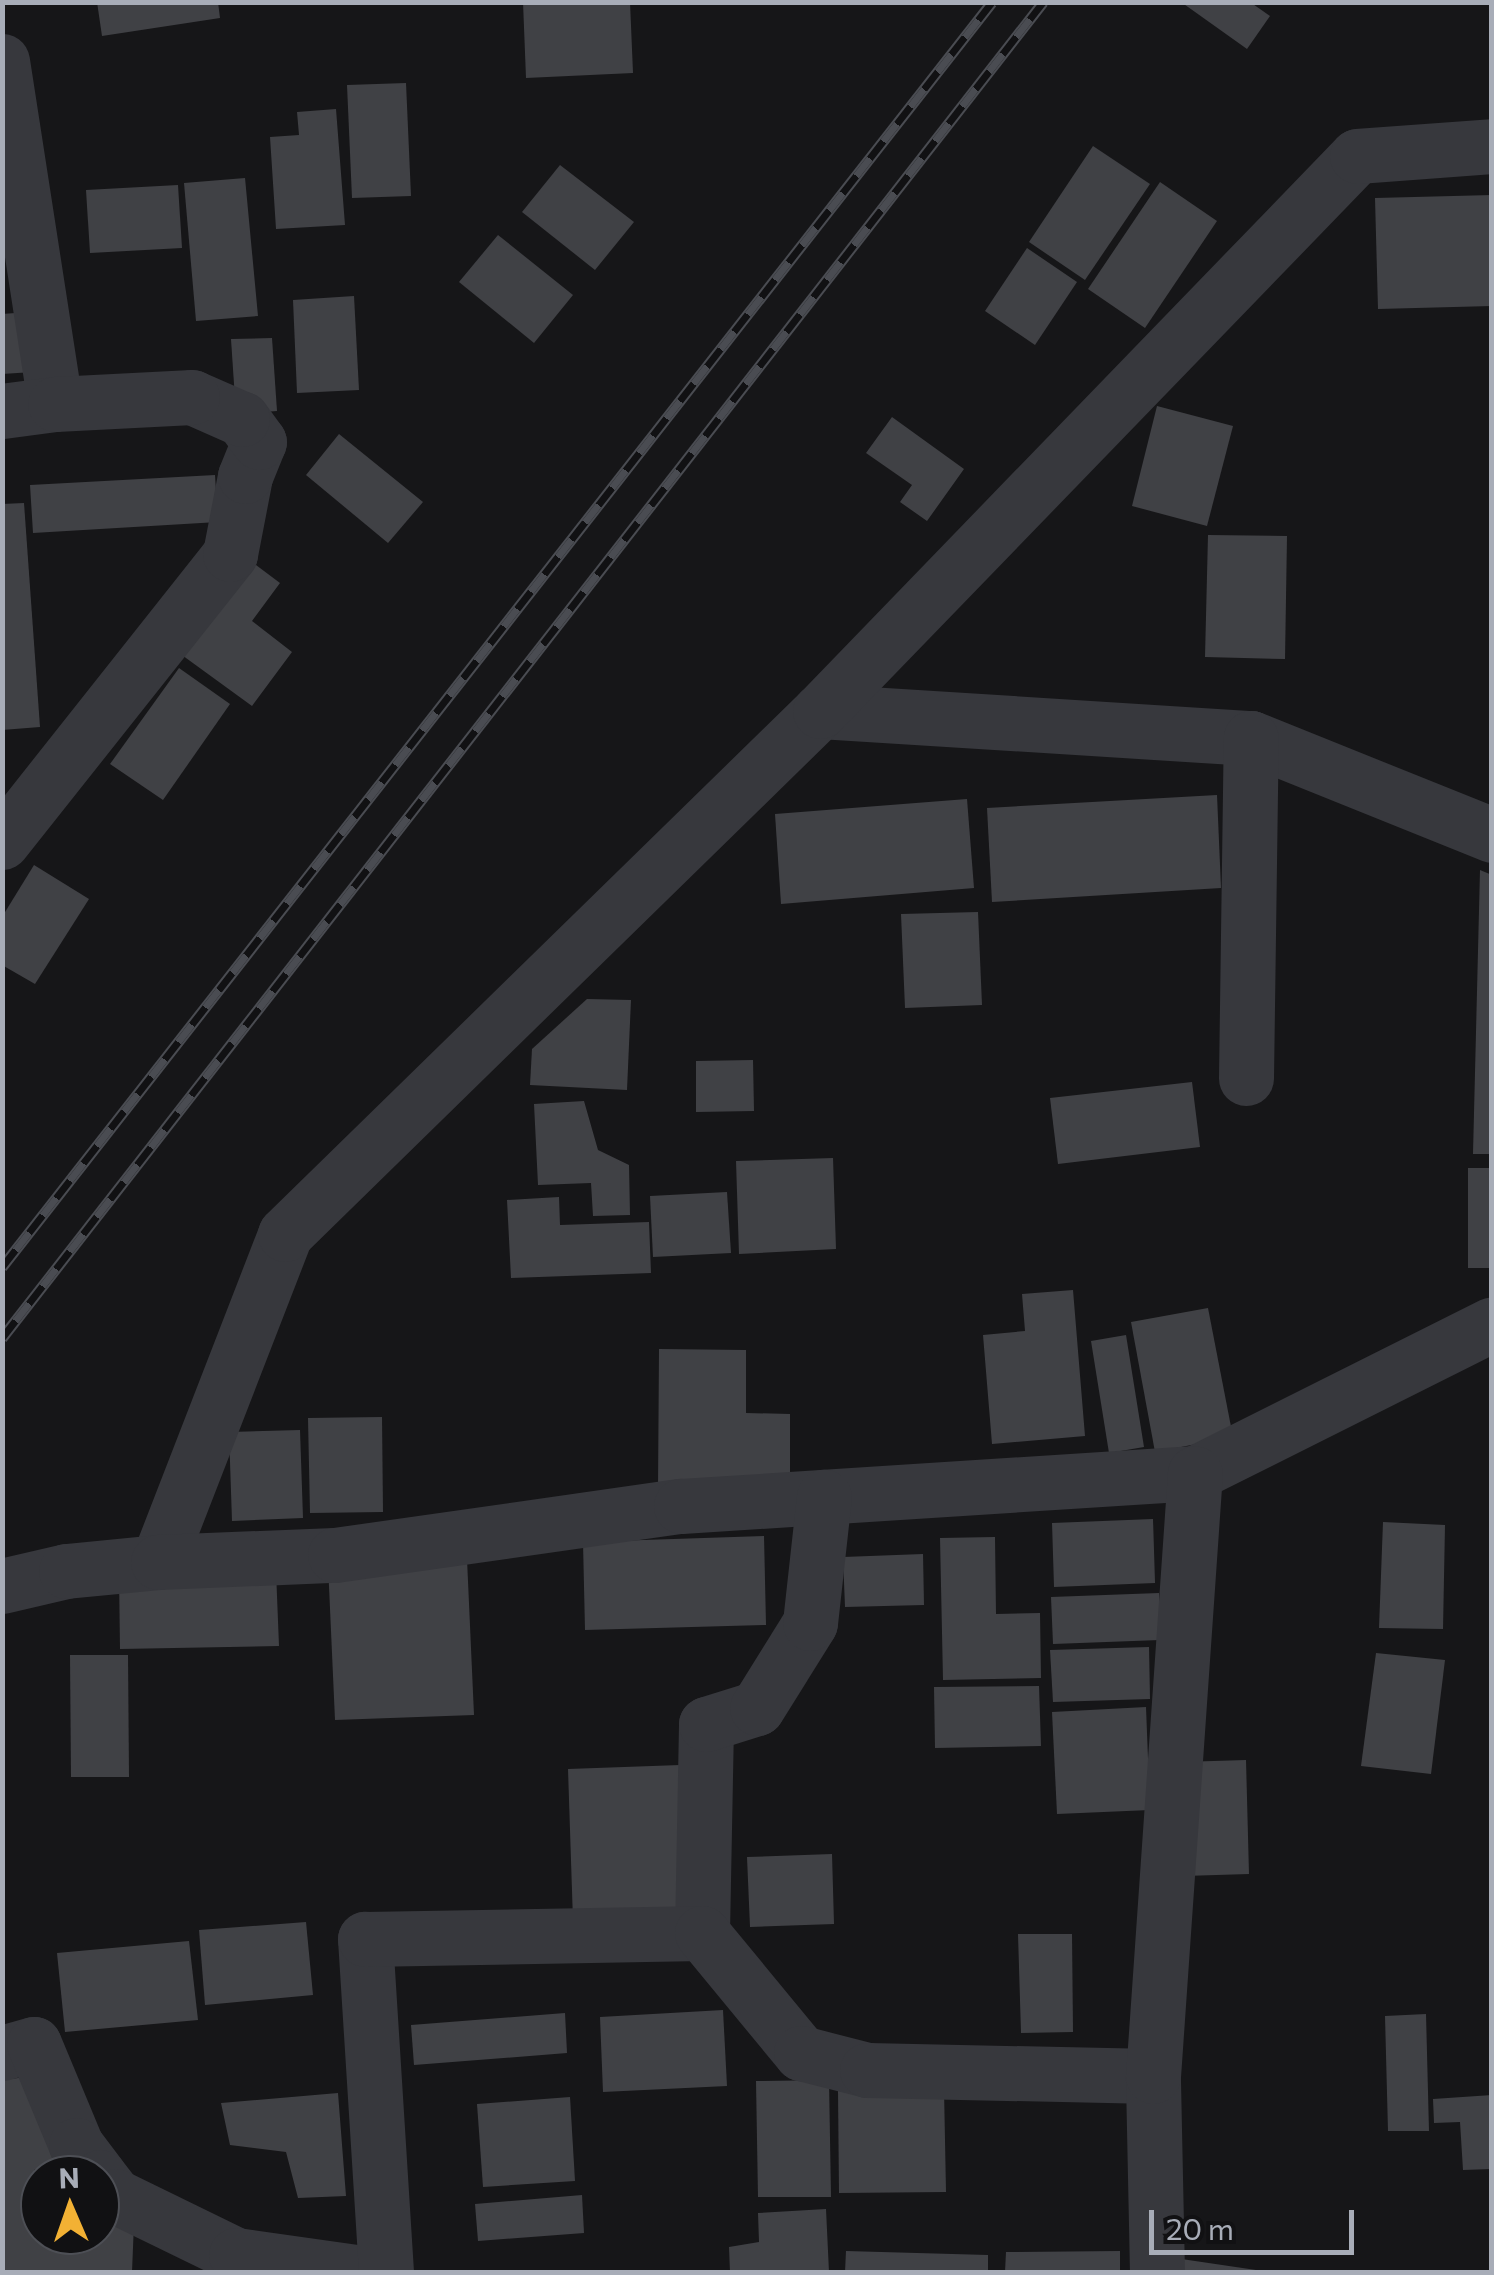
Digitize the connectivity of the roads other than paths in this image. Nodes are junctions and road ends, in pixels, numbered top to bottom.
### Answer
1 (3, 71) edge
2 (1492, 146) edge
3 (29, 408) edge
4 (820, 711) junction
5 (1250, 738) junction
6 (1492, 836) edge
7 (2, 842) edge
8 (1246, 1078) dead end
9 (1492, 1324) edge
10 (1195, 1474) junction
11 (824, 1496) junction
12 (158, 1562) junction
13 (2, 1586) edge
14 (702, 1933) junction
15 (2, 2053) edge
16 (1153, 2076) junction
17 (83, 2155) edge
18 (120, 2199) edge
19 (356, 2272) edge
20 (386, 2272) edge
21 (1157, 2272) edge

1 - 3 street
2 - 4 street
3 - 7 street
4 - 5 street
4 - 12 street
5 - 6 street
5 - 8 street
9 - 10 street
10 - 11 street
10 - 16 street
11 - 12 street
11 - 14 street
12 - 13 street
14 - 16 street
14 - 20 street
15 - 17 street
16 - 21 street
18 - 19 street

